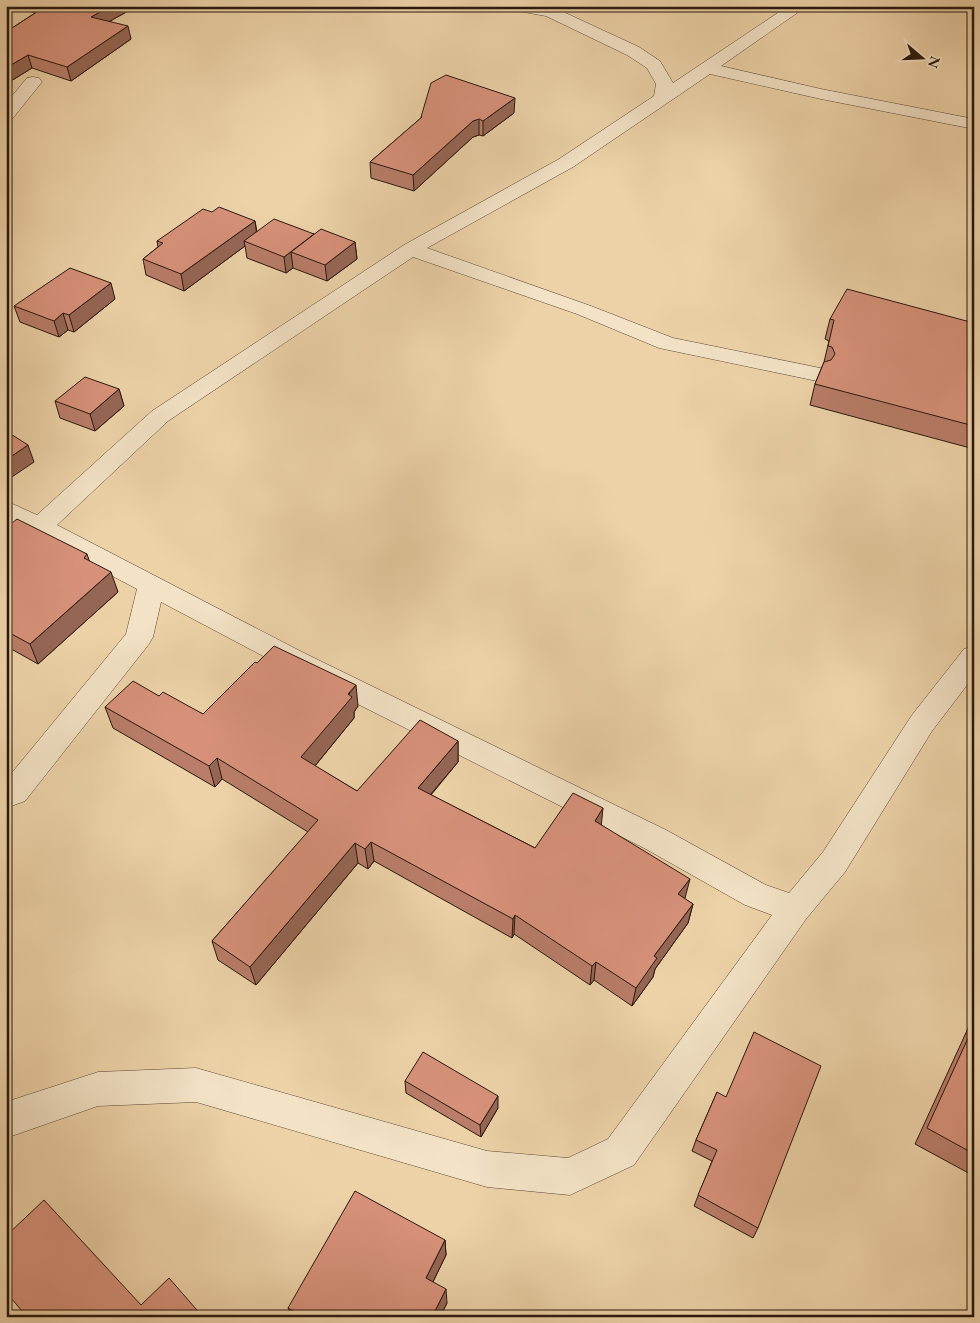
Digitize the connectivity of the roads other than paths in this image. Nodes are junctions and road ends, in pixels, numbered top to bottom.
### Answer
1 (513, 6) edge
2 (798, 6) edge
3 (544, 9) edge
4 (708, 68) junction
5 (33, 82) dead end
6 (662, 99) junction
7 (6, 115) edge
8 (974, 124) edge
9 (411, 249) junction
10 (817, 374) edge
11 (6, 509) edge
12 (39, 527) junction
13 (151, 586) junction
14 (974, 656) edge
15 (6, 796) edge
16 (796, 909) junction
17 (7, 1120) edge

1 - 3 street
2 - 4 street
3 - 6 street
4 - 6 street
4 - 8 street
5 - 7 street
6 - 9 street
9 - 10 street
9 - 12 street
11 - 12 street
12 - 13 street
13 - 15 street
13 - 16 street
14 - 16 street
16 - 17 street

